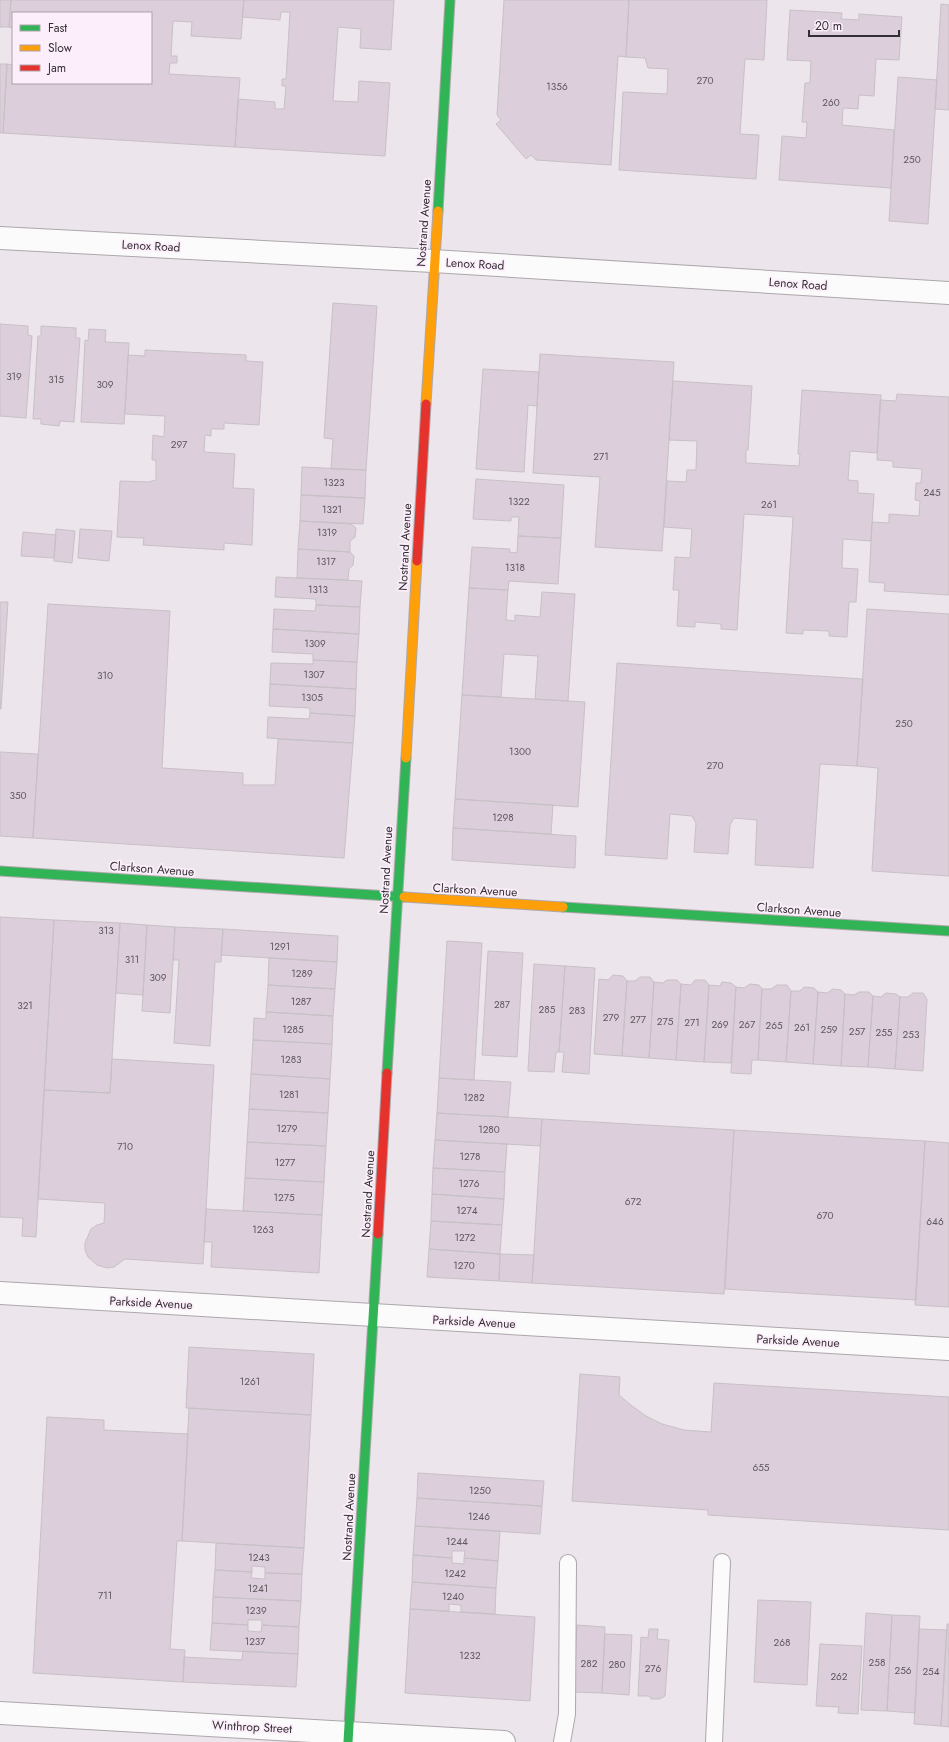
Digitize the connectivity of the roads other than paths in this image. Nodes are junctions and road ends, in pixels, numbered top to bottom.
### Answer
1 (450, 0) edge
2 (0, 238) edge
3 (433, 261) junction
4 (949, 293) edge
5 (0, 872) edge
6 (396, 897) junction
7 (949, 931) edge
8 (0, 1294) edge
9 (374, 1316) junction
10 (949, 1349) edge
11 (722, 1562) dead end
12 (568, 1563) dead end
13 (0, 1713) edge
14 (348, 1737) edge
15 (504, 1742) edge
16 (562, 1742) edge
17 (714, 1742) edge

1 - 3 main road, Nostrand Avenue
2 - 3 street, Lenox Road
3 - 4 street, Lenox Road
3 - 6 main road, Nostrand Avenue
5 - 6 main road, Clarkson Avenue
6 - 7 main road, Clarkson Avenue
6 - 9 main road, Nostrand Avenue
8 - 9 street, Parkside Avenue
9 - 10 street, Parkside Avenue
9 - 14 main road, Nostrand Avenue
11 - 17 lane
12 - 16 lane
13 - 14 street, Winthrop Street
14 - 15 street, Winthrop Street

